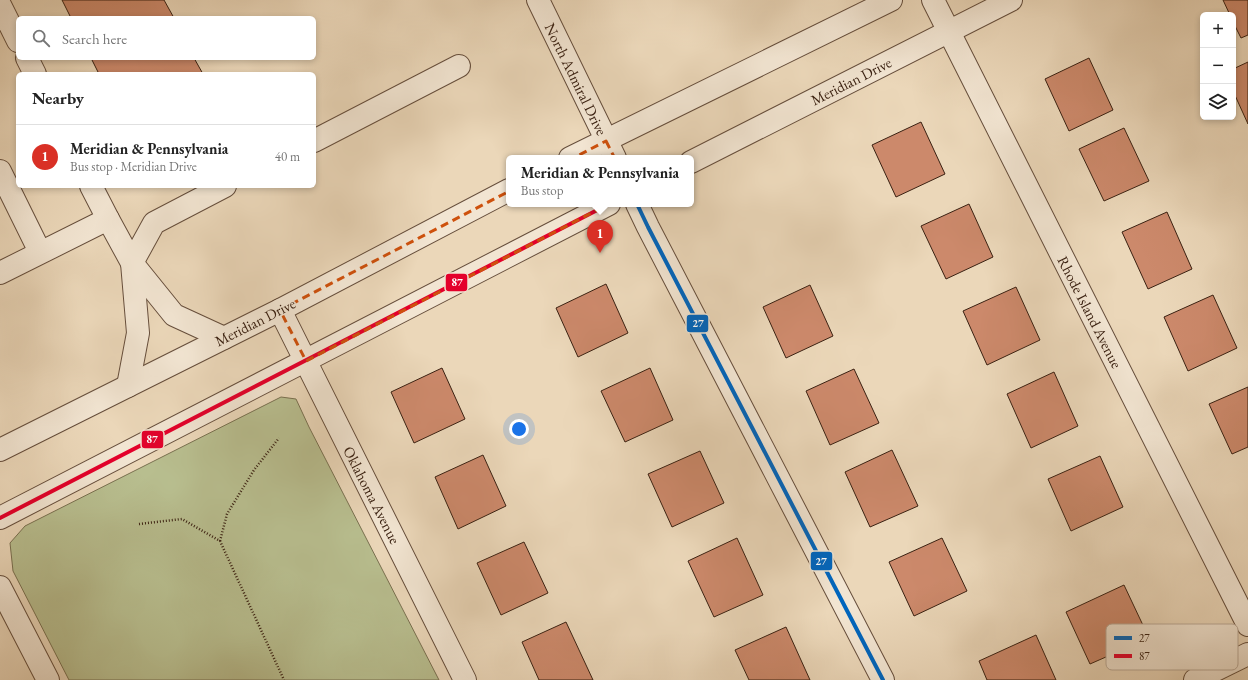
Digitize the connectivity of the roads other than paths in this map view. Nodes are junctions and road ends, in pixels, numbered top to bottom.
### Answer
1 (538, 0) edge
2 (891, 0) edge
3 (933, 0) edge
4 (1011, 0) edge
5 (0, 5) edge
6 (949, 32) junction
7 (16, 37) edge
8 (28, 60) edge
9 (459, 66) dead end
10 (34, 72) edge
11 (316, 140) edge
12 (610, 149) edge
13 (583, 155) edge
14 (694, 160) edge
15 (0, 171) edge
16 (92, 188) edge
17 (221, 188) edge
18 (506, 192) edge
19 (603, 207) edge
20 (638, 207) edge
21 (108, 219) junction
22 (40, 252) junction
23 (132, 263) junction
24 (0, 273) edge
25 (280, 310) junction
26 (224, 338) junction
27 (306, 361) junction
28 (128, 386) junction
29 (0, 450) edge
30 (0, 518) edge
31 (0, 587) edge
32 (1248, 625) edge
33 (1248, 654) edge
34 (1238, 659) edge
35 (1215, 670) edge
36 (48, 680) edge
37 (465, 680) edge
38 (883, 680) edge
39 (1194, 680) edge

1 - 12 street, North Admiral Drive
2 - 12 street
3 - 6 street, Rhode Island Avenue
4 - 6 street, Meridian Drive
5 - 7 street
6 - 14 street, Meridian Drive
6 - 32 street, Rhode Island Avenue
8 - 10 street
9 - 11 street
12 - 13 street
15 - 22 street
16 - 21 street
17 - 23 street
18 - 25 street, Meridian Drive
19 - 27 street
20 - 38 street
21 - 22 street
21 - 23 street
22 - 24 street
23 - 26 street
23 - 28 street
25 - 26 street, Meridian Drive
25 - 27 street, Oklahoma Avenue
26 - 28 street, Meridian Drive
27 - 30 street
27 - 37 street, Oklahoma Avenue
28 - 29 street, Meridian Drive
31 - 36 street
33 - 34 street
35 - 39 street

